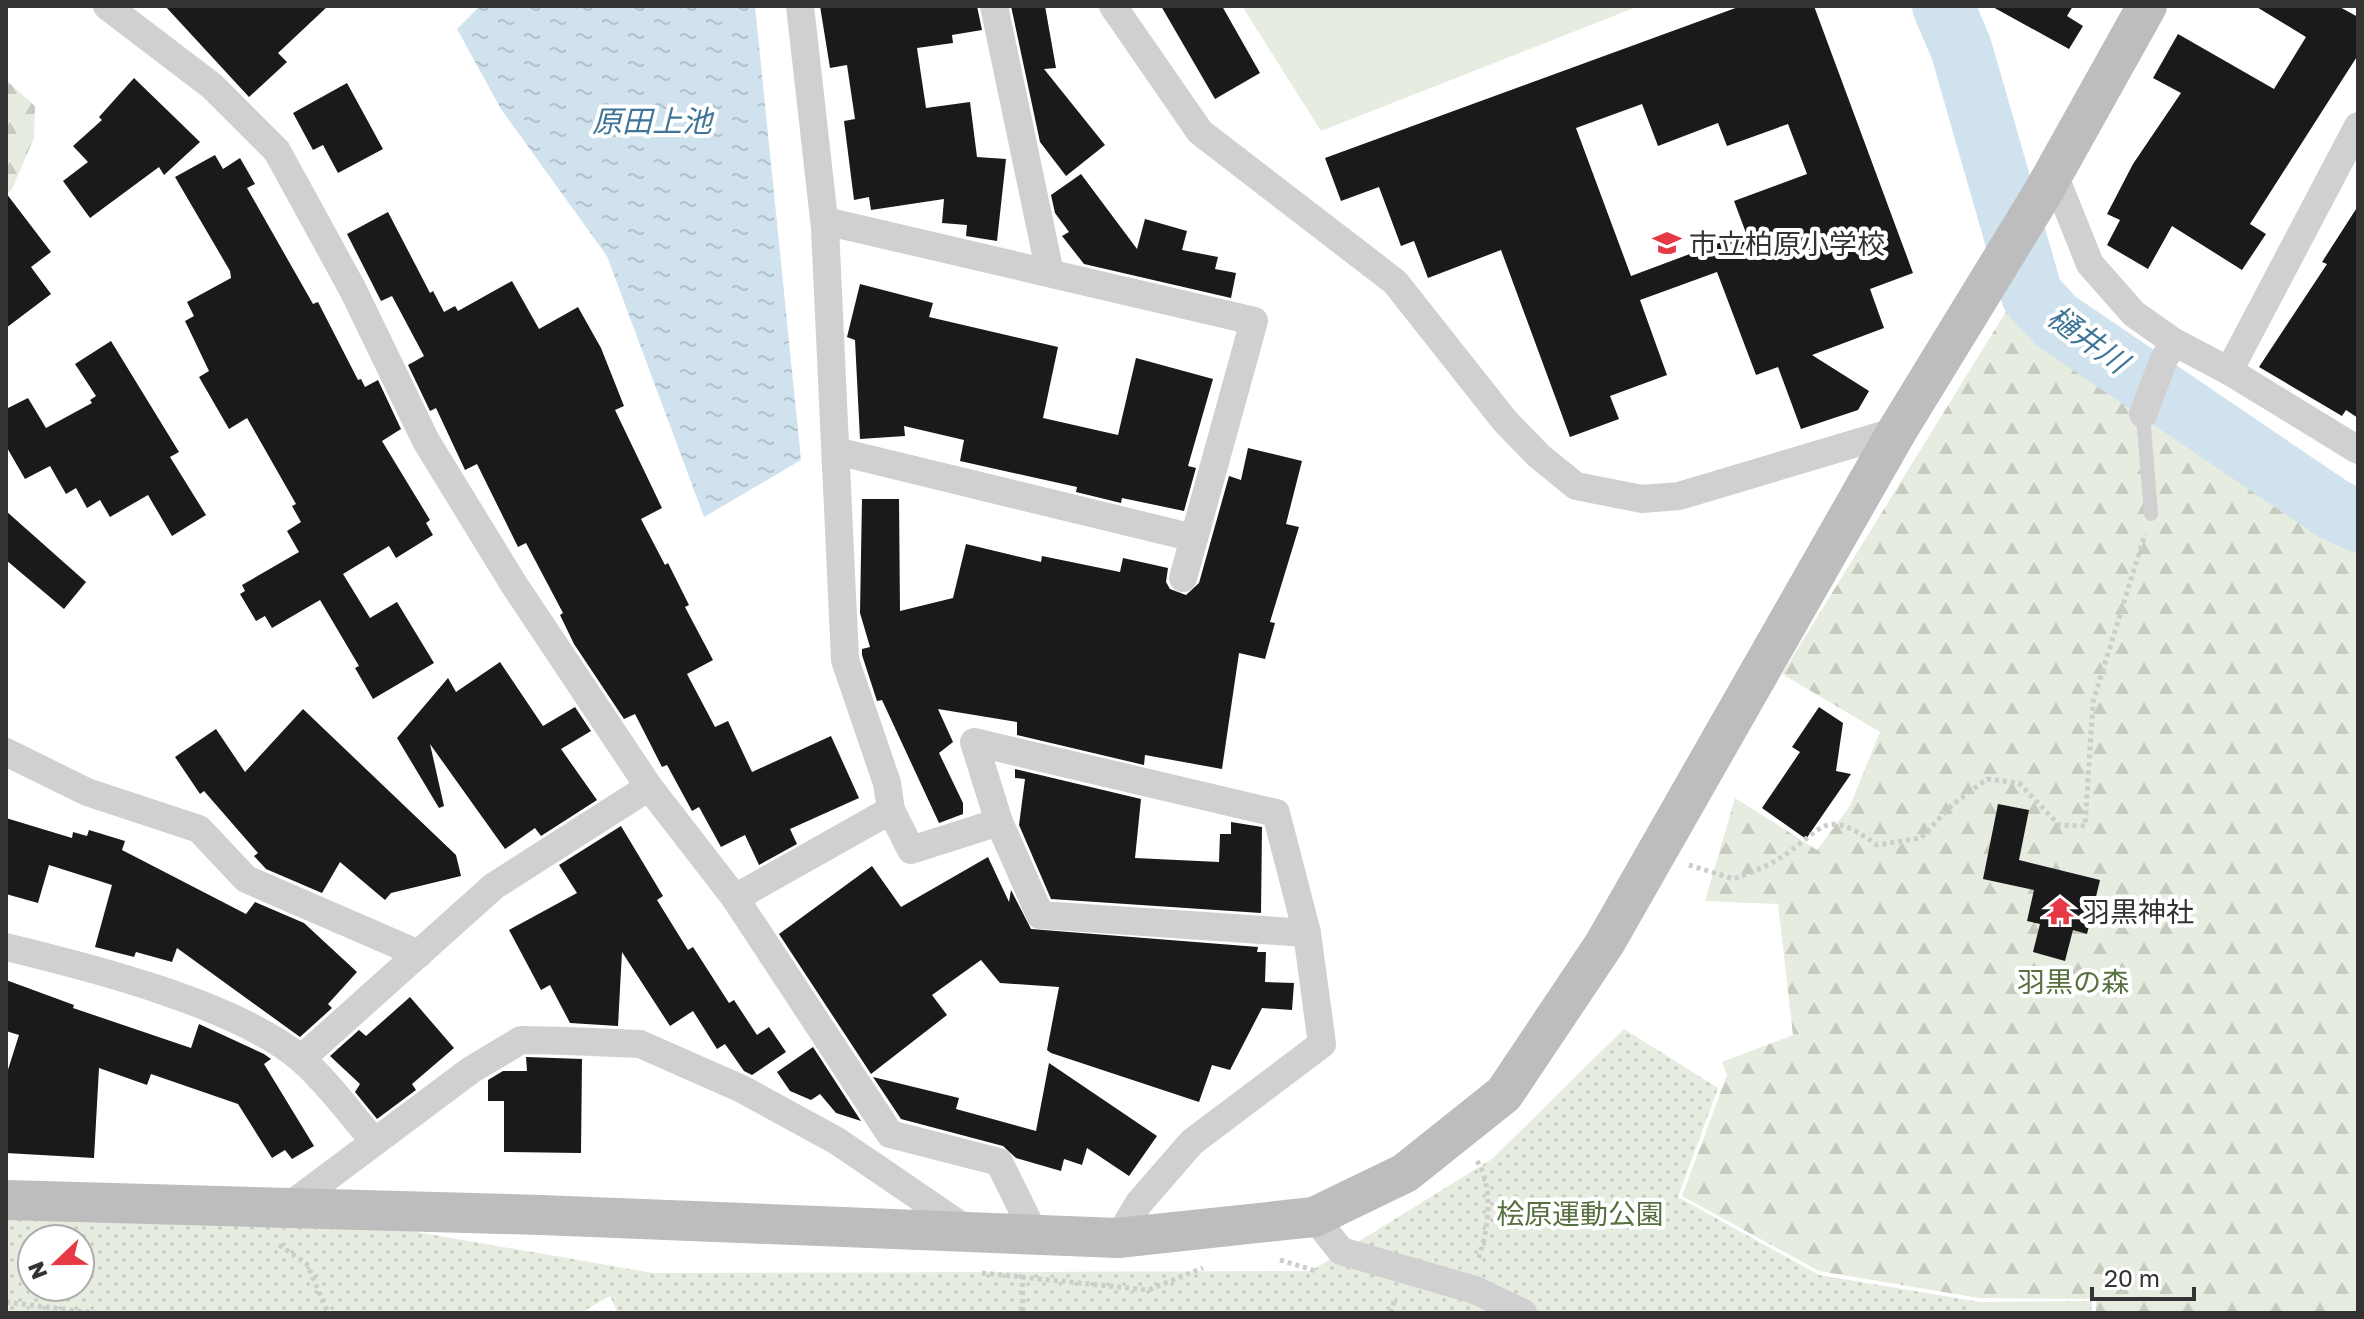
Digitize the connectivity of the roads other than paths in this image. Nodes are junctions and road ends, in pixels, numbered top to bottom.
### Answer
1 (107, 6) edge
2 (800, 6) edge
3 (994, 6) edge
4 (1113, 6) edge
5 (2147, 6) edge
6 (2358, 126) edge
7 (2048, 183) junction
8 (825, 221) junction
9 (1050, 273) junction
10 (2169, 351) junction
11 (2229, 371) junction
12 (2143, 414) joint
13 (1897, 431) junction
14 (2358, 450) edge
15 (836, 451) junction
16 (2151, 514) road end
17 (1194, 538) junction
18 (1183, 578) dead end
19 (6, 752) edge
20 (649, 787) junction
21 (891, 810) junction
22 (999, 822) junction
23 (735, 898) junction
24 (1307, 933) junction
25 (6, 947) edge
26 (419, 954) junction
27 (301, 1059) junction
28 (374, 1141) junction
29 (6, 1200) edge
30 (1314, 1217) junction
31 (280, 1224) junction
32 (969, 1231) junction
33 (1035, 1235) junction
34 (1118, 1238) junction
35 (1523, 1313) edge

1 - 20 street
2 - 8 street
3 - 9 street
4 - 13 street
5 - 7 street
6 - 11 street
7 - 10 street
7 - 13 street
8 - 9 street
8 - 15 street
9 - 17 street
10 - 11 street
10 - 12 street
11 - 14 street
12 - 16 lane
13 - 30 street
15 - 17 street
15 - 21 street
17 - 18 street
19 - 26 street
20 - 23 street
20 - 26 street
21 - 22 street
21 - 23 street
22 - 24 street
22 - 24 street
23 - 33 street
24 - 34 street
25 - 27 street
26 - 27 street
27 - 28 street
28 - 31 street
28 - 32 street
29 - 31 street
30 - 34 street
30 - 35 street
31 - 32 street
32 - 33 street
33 - 34 street

